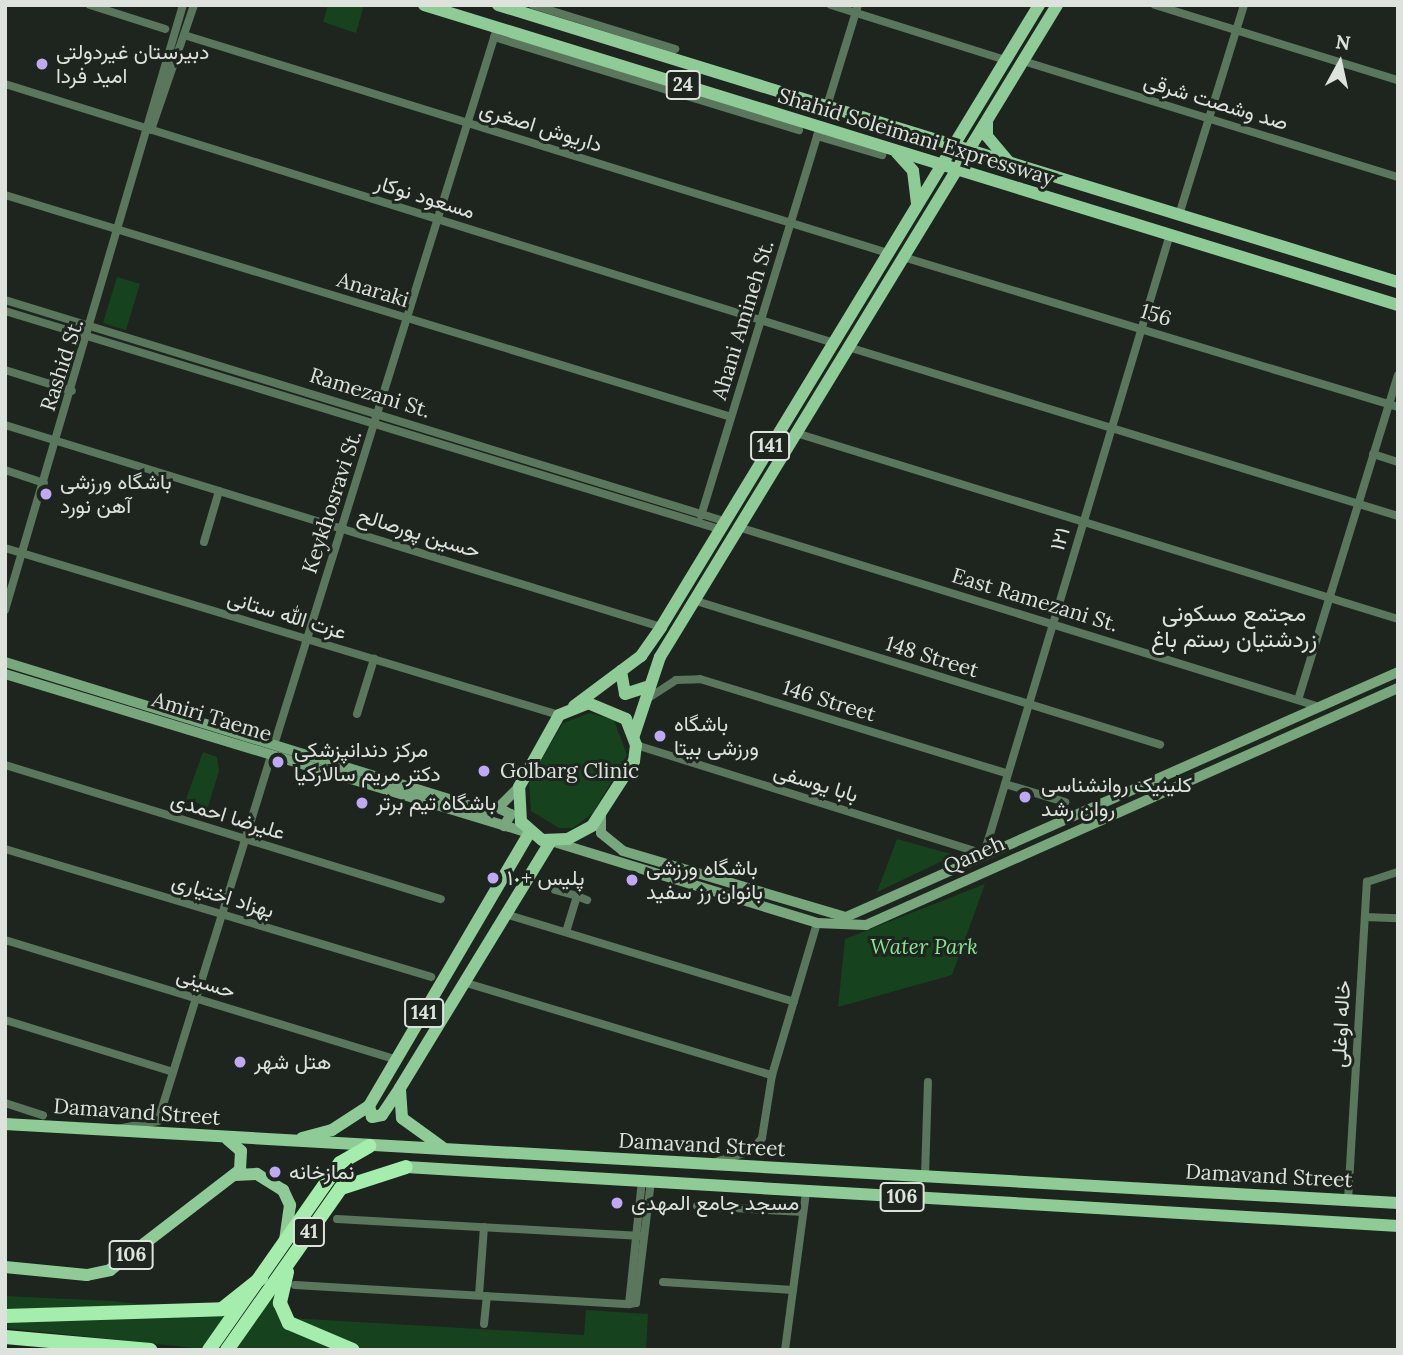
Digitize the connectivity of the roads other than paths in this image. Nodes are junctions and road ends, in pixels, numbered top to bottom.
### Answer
1 (90, 5) edge
2 (183, 5) edge
3 (194, 5) edge
4 (424, 5) edge
5 (533, 5) edge
6 (831, 5) edge
7 (1039, 5) edge
8 (1058, 5) edge
9 (1155, 5) edge
10 (1244, 5) edge
11 (504, 6) edge
12 (857, 9) edge
13 (165, 29) dead end
14 (1236, 30) junction
15 (495, 32) junction
16 (184, 35) junction
17 (674, 49) dead end
18 (1005, 60) junction
19 (1023, 61) junction
20 (1398, 80) edge
21 (5, 84) edge
22 (729, 104) junction
23 (827, 107) junction
24 (1209, 118) junction
25 (987, 121) junction
26 (467, 122) junction
27 (150, 130) junction
28 (799, 130) dead end
29 (819, 132) junction
30 (953, 145) junction
31 (970, 151) junction
32 (886, 152) junction
33 (1010, 164) junction
34 (942, 165) junction
35 (959, 170) junction
36 (1398, 177) edge
37 (5, 195) edge
38 (916, 208) junction
39 (1179, 215) junction
40 (438, 219) junction
41 (791, 223) junction
42 (121, 231) junction
43 (1170, 234) junction
44 (888, 253) junction
45 (903, 257) junction
46 (1398, 282) edge
47 (5, 300) edge
48 (1398, 305) edge
49 (5, 311) edge
50 (407, 318) junction
51 (761, 320) junction
52 (93, 327) junction
53 (1142, 329) junction
54 (90, 337) junction
55 (834, 343) junction
56 (848, 347) junction
57 (5, 370) edge
58 (1398, 375) edge
59 (72, 391) junction
60 (1393, 406) edge
61 (379, 414) junction
62 (731, 418) junction
63 (376, 424) junction
64 (5, 425) edge
65 (1112, 427) junction
66 (796, 433) junction
67 (57, 441) junction
68 (476, 449) junction
69 (1373, 454) junction
70 (1398, 462) edge
71 (5, 470) edge
72 (44, 483) junction
73 (219, 491) junction
74 (1358, 504) junction
75 (1398, 516) edge
76 (700, 518) junction
77 (1084, 522) junction
78 (722, 525) junction
79 (738, 527) junction
80 (342, 528) junction
81 (204, 542) dead end
82 (5, 548) edge
83 (23, 553) junction
84 (1329, 597) junction
85 (693, 600) junction
86 (5, 610) edge
87 (1398, 619) edge
88 (1053, 624) junction
89 (661, 627) junction
90 (307, 639) junction
91 (374, 659) junction
92 (5, 662) edge
93 (621, 671) junction
94 (1398, 672) edge
95 (5, 674) edge
96 (650, 686) junction
97 (1398, 688) edge
98 (1298, 700) junction
99 (645, 701) junction
100 (574, 706) junction
101 (1029, 706) junction
102 (1320, 707) junction
103 (357, 714) dead end
104 (559, 715) junction
105 (1327, 720) junction
106 (635, 740) junction
107 (1160, 746) dead end
108 (273, 750) junction
109 (5, 765) edge
110 (1008, 774) junction
111 (1005, 784) junction
112 (519, 787) junction
113 (1065, 802) dead end
114 (498, 808) junction
115 (601, 817) junction
116 (504, 826) junction
117 (529, 833) junction
118 (245, 841) junction
119 (551, 841) junction
120 (5, 849) edge
121 (984, 854) junction
122 (992, 867) junction
123 (1398, 872) edge
124 (555, 890) dead end
125 (577, 896) junction
126 (440, 900) dead end
127 (587, 900) dead end
128 (222, 914) junction
129 (505, 914) junction
130 (1364, 917) junction
131 (1398, 919) edge
132 (817, 923) junction
133 (566, 932) junction
134 (5, 940) edge
135 (431, 977) dead end
136 (463, 982) junction
137 (196, 999) junction
138 (794, 1002) junction
139 (5, 1020) edge
140 (397, 1060) junction
141 (173, 1072) junction
142 (772, 1075) junction
143 (928, 1082) dead end
144 (400, 1088) junction
145 (5, 1103) edge
146 (369, 1106) junction
147 (43, 1115) dead end
148 (5, 1124) edge
149 (117, 1129) junction
150 (223, 1137) junction
151 (277, 1141) junction
152 (370, 1146) junction
153 (448, 1150) junction
154 (704, 1164) junction
155 (406, 1167) joint
156 (760, 1167) junction
157 (235, 1175) junction
158 (925, 1176) junction
159 (646, 1180) junction
160 (812, 1193) junction
161 (1348, 1200) junction
162 (1398, 1203) edge
163 (697, 1206) dead end
164 (803, 1212) junction
165 (337, 1219) dead end
166 (1398, 1226) edge
167 (484, 1227) junction
168 (639, 1236) junction
169 (294, 1254) junction
170 (273, 1257) junction
171 (5, 1268) edge
172 (261, 1278) junction
173 (663, 1282) dead end
174 (295, 1284) dead end
175 (793, 1290) junction
176 (483, 1295) junction
177 (5, 1316) edge
178 (484, 1324) dead end
179 (232, 1332) junction
180 (5, 1337) edge
181 (150, 1350) edge
182 (209, 1350) edge
183 (227, 1350) edge
184 (353, 1350) edge
185 (785, 1350) edge

1 - 13 street
2 - 27 street, Rashid St.
3 - 16 street, Rashid St.
4 - 15 main road, Shahid Soleimani Expressway / 24
5 - 17 street
6 - 12 street
7 - 18 main road, 141
8 - 19 main road, 141
9 - 14 street
10 - 14 street
11 - 23 main road, Shahid Soleimani Expressway / 24
12 - 18 street
12 - 23 street
14 - 20 street
14 - 24 street
15 - 22 main road, Shahid Soleimani Expressway / 24
15 - 26 street, Keykhosravi St.
16 - 26 street, داریوش اصغری
16 - 27 street, Rashid St.
18 - 30 main road, 141
19 - 24 street, صد وشصت شرقی
19 - 25 main road, 141
21 - 27 street, مسعود نوکار
22 - 28 street
22 - 29 main road, Shahid Soleimani Expressway / 24
23 - 30 main road, Shahid Soleimani Expressway / 24
24 - 36 street, صد وشصت شرقی
24 - 39 street
25 - 31 main road, 141
25 - 33 main road
26 - 40 street, Keykhosravi St.
26 - 41 street, داریوش اصغری
27 - 40 street, مسعود نوکار
27 - 42 street, Rashid St.
29 - 32 main road, Shahid Soleimani Expressway / 24
29 - 41 street, Ahani Amineh St.
30 - 31 main road, Shahid Soleimani Expressway / 24
30 - 34 main road, 141
31 - 33 main road, Shahid Soleimani Expressway / 24
31 - 35 main road, 141
32 - 34 main road, Shahid Soleimani Expressway / 24
32 - 38 main road
33 - 39 main road, Shahid Soleimani Expressway / 24
34 - 35 main road, Shahid Soleimani Expressway / 24
34 - 38 main road, 141
35 - 43 main road, Shahid Soleimani Expressway / 24
35 - 45 main road, 141
37 - 42 street, Anaraki
38 - 44 main road, 141
39 - 46 main road, Shahid Soleimani Expressway / 24
40 - 50 street, Keykhosravi St.
40 - 51 street, مسعود نوکار
41 - 44 street, داریوش اصغری
41 - 51 street, Ahani Amineh St.
42 - 50 street, Anaraki
42 - 52 street, Rashid St.
43 - 48 main road, Shahid Soleimani Expressway / 24
43 - 53 street, ۱۲۱
44 - 55 main road, 141
45 - 53 street, 156
45 - 56 main road, 141
47 - 52 street, Ramezani St.
49 - 54 street, Ramezani St.
50 - 61 street, Keykhosravi St.
50 - 62 street, Anaraki
51 - 55 street, مسعود نوکار
51 - 62 street, Ahani Amineh St.
52 - 54 street, Rashid St.
52 - 61 street, Ramezani St.
53 - 60 street, 156
53 - 65 street, ۱۲۱
54 - 59 street, Rashid St.
54 - 63 street, Ramezani St.
55 - 78 main road, 141
56 - 65 street
56 - 66 main road, 141
57 - 59 street
58 - 60 street
59 - 67 street, Rashid St.
60 - 69 street
61 - 63 street, Keykhosravi St.
61 - 68 street, Ramezani St.
62 - 76 street, Ahani Amineh St.
63 - 68 street, Ramezani St.
63 - 80 street, Keykhosravi St.
64 - 67 street, حسین پورصالح
65 - 74 street
65 - 77 street, ۱۲۱
66 - 77 street
66 - 79 main road, 141
67 - 72 street, Rashid St.
67 - 73 street, حسین پورصالح
68 - 76 street, Ramezani St.
69 - 70 street
69 - 74 street
71 - 72 street
72 - 83 street, Rashid St.
73 - 80 street, حسین پورصالح
73 - 81 street
74 - 75 street
74 - 84 street
76 - 78 street, Ramezani St.
77 - 84 street
77 - 88 street, ۱۲۱
78 - 89 main road, 141
79 - 85 main road, 141
79 - 88 street, East Ramezani St.
80 - 89 street, حسین پورصالح
80 - 90 street, Keykhosravi St.
82 - 83 street, عزت الله ستانی
83 - 86 street, Rashid St.
83 - 90 street, عزت الله ستانی
84 - 87 street
84 - 98 street
85 - 96 main road, 141
85 - 101 street, 148 Street
88 - 98 street, East Ramezani St.
88 - 101 street, ۱۲۱
89 - 93 main road, 141
90 - 91 street, عزت الله ستانی
90 - 108 street, Keykhosravi St.
91 - 103 street
91 - 104 street, عزت الله ستانی
92 - 108 main road, Amiri Taeme
93 - 96 main road
93 - 100 main road, 141
94 - 102 main road, Qaneh
95 - 108 main road, Amiri Taeme
96 - 99 main road, 141
97 - 105 main road, Qaneh
98 - 102 street, East Ramezani St.
99 - 106 main road, 141
99 - 110 street, 146 Street
100 - 104 main road
100 - 106 main road
101 - 107 street, 148 Street
101 - 110 street, ۱۲۱
102 - 105 main road
102 - 121 main road, Qaneh
104 - 112 main road
105 - 122 main road, Qaneh
106 - 115 main road
106 - 121 street, بابا یوسفی
108 - 114 main road, Amiri Taeme
108 - 116 main road, Amiri Taeme
108 - 118 street, Keykhosravi St.
109 - 118 street, علیرضا احمدی
110 - 111 street, ۱۲۱
111 - 113 street
111 - 121 street, ۱۲۱
112 - 114 main road
112 - 117 main road
114 - 116 main road
115 - 119 main road
115 - 121 main road, Qaneh
116 - 117 main road, Amiri Taeme
117 - 119 main road
117 - 140 main road, 141
118 - 126 street, علیرضا احمدی
118 - 128 street, Keykhosravi St.
119 - 129 main road, 141
119 - 132 main road, Qaneh
120 - 128 street, بهزاد اختیاری
121 - 122 street
122 - 132 main road, Qaneh
123 - 130 street, خاله اوغلی
124 - 125 street
125 - 127 street
125 - 133 street
128 - 135 street, بهزاد اختیاری
128 - 137 street, Keykhosravi St.
129 - 133 street
129 - 136 main road, 141
130 - 131 street
130 - 161 street, خاله اوغلی
132 - 138 street
133 - 138 street
134 - 137 street, حسینی
136 - 142 street
136 - 144 main road, 141
137 - 140 street, حسینی
137 - 141 street, Keykhosravi St.
138 - 142 street
139 - 141 street
140 - 146 main road, 141
141 - 149 street, Keykhosravi St.
142 - 154 street
143 - 158 street
144 - 146 main road
144 - 153 main road
145 - 147 street
146 - 151 main road, 141
148 - 149 main road, Damavand Street / 106
149 - 150 main road, Damavand Street / 106
150 - 151 main road, Damavand Street / 106
150 - 157 main road
151 - 152 main road, Damavand Street / 106
152 - 153 main road, Damavand Street / 106
152 - 170 highway, 41
153 - 154 main road, Damavand Street / 106
154 - 156 main road, Damavand Street / 106
155 - 159 main road, Damavand Street / 106
155 - 169 highway, 41
156 - 158 main road, Damavand Street / 106
156 - 160 main road
157 - 170 main road
157 - 171 main road, 106
158 - 161 main road, Damavand Street / 106
159 - 160 main road, Damavand Street / 106
159 - 168 street
160 - 164 street
160 - 166 main road, Damavand Street / 106
161 - 162 main road, Damavand Street / 106
163 - 164 street
164 - 175 street
165 - 167 street
167 - 168 street
167 - 176 street
168 - 176 street
169 - 179 highway, 41
169 - 184 highway
170 - 172 highway, 41
172 - 177 highway
172 - 179 highway, 41
173 - 175 street
174 - 176 street
175 - 185 street
176 - 178 street
179 - 182 highway, 41
179 - 183 highway, 41
180 - 181 highway

